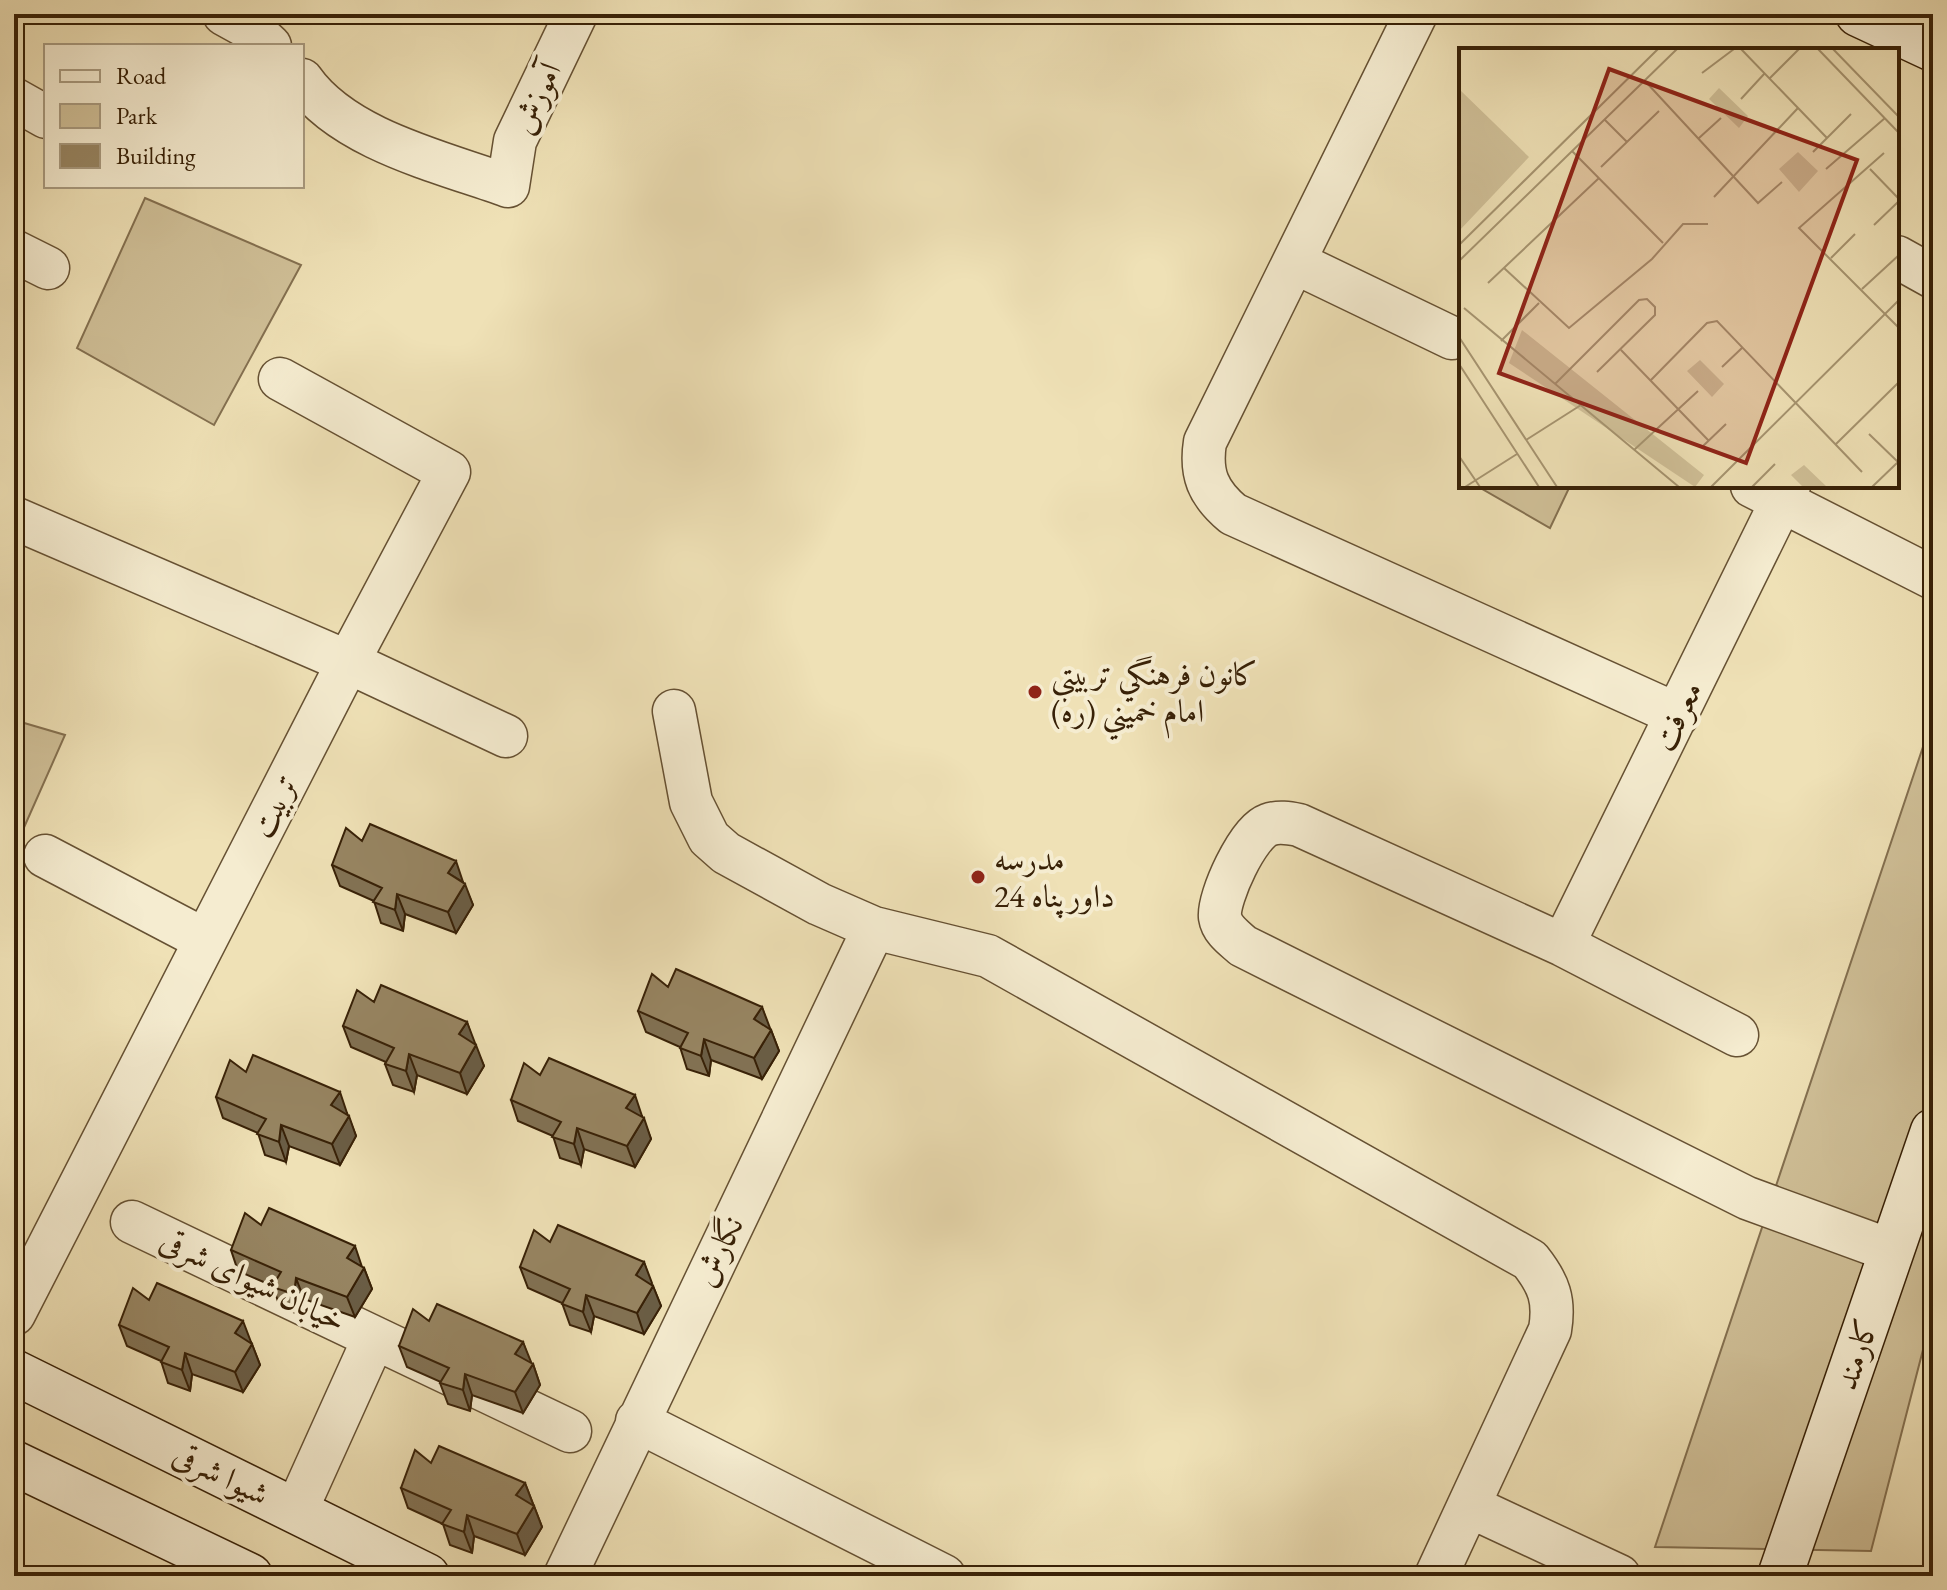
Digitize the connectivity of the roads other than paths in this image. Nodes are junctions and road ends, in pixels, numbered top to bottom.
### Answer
1 (224, 14) edge
2 (576, 14) edge
3 (1416, 14) edge
4 (1858, 14) edge
5 (268, 44) edge
6 (1933, 49) edge
7 (304, 83) edge
8 (14, 99) edge
9 (44, 116) edge
10 (1294, 262) junction
11 (1452, 338) dead end
12 (280, 379) dead end
13 (1774, 491) edge
14 (14, 518) edge
15 (1933, 578) edge
16 (348, 662) junction
17 (674, 711) dead end
18 (1678, 715) junction
19 (506, 736) dead end
20 (45, 856) dead end
21 (874, 928) junction
22 (205, 940) junction
23 (1563, 945) junction
24 (1737, 1035) dead end
25 (1933, 1131) edge
26 (132, 1222) dead end
27 (1892, 1251) junction
28 (14, 1314) edge
29 (374, 1338) junction
30 (14, 1372) edge
31 (637, 1421) junction
32 (570, 1431) dead end
33 (14, 1463) edge
34 (1469, 1506) junction
35 (296, 1511) junction
36 (250, 1576) edge
37 (427, 1576) edge
38 (565, 1576) edge
39 (944, 1576) edge
40 (1436, 1576) edge
41 (1619, 1576) edge
42 (1780, 1576) edge

1 - 5 street
2 - 7 street, آموزش
3 - 10 street
4 - 6 street
8 - 9 street
10 - 11 street
10 - 18 street
12 - 16 street, تربیت
13 - 15 street
13 - 18 street, معرفت
14 - 16 street
16 - 19 street
16 - 22 street, تربیت
17 - 21 street
18 - 23 street, معرفت
20 - 22 street
21 - 31 street, نگارش
21 - 34 street
22 - 28 street, تربیت
23 - 24 street
23 - 27 street
25 - 27 street, کارمند
26 - 29 street, خیابان شیوای شرقی
27 - 42 street, کارمند
29 - 32 street, خیابان شیوای شرقی
29 - 35 street
30 - 35 street, شیوا شرقی
31 - 38 street, نگارش
31 - 39 street
33 - 36 street
34 - 40 street
34 - 41 street
35 - 37 street, شیوا شرقی

